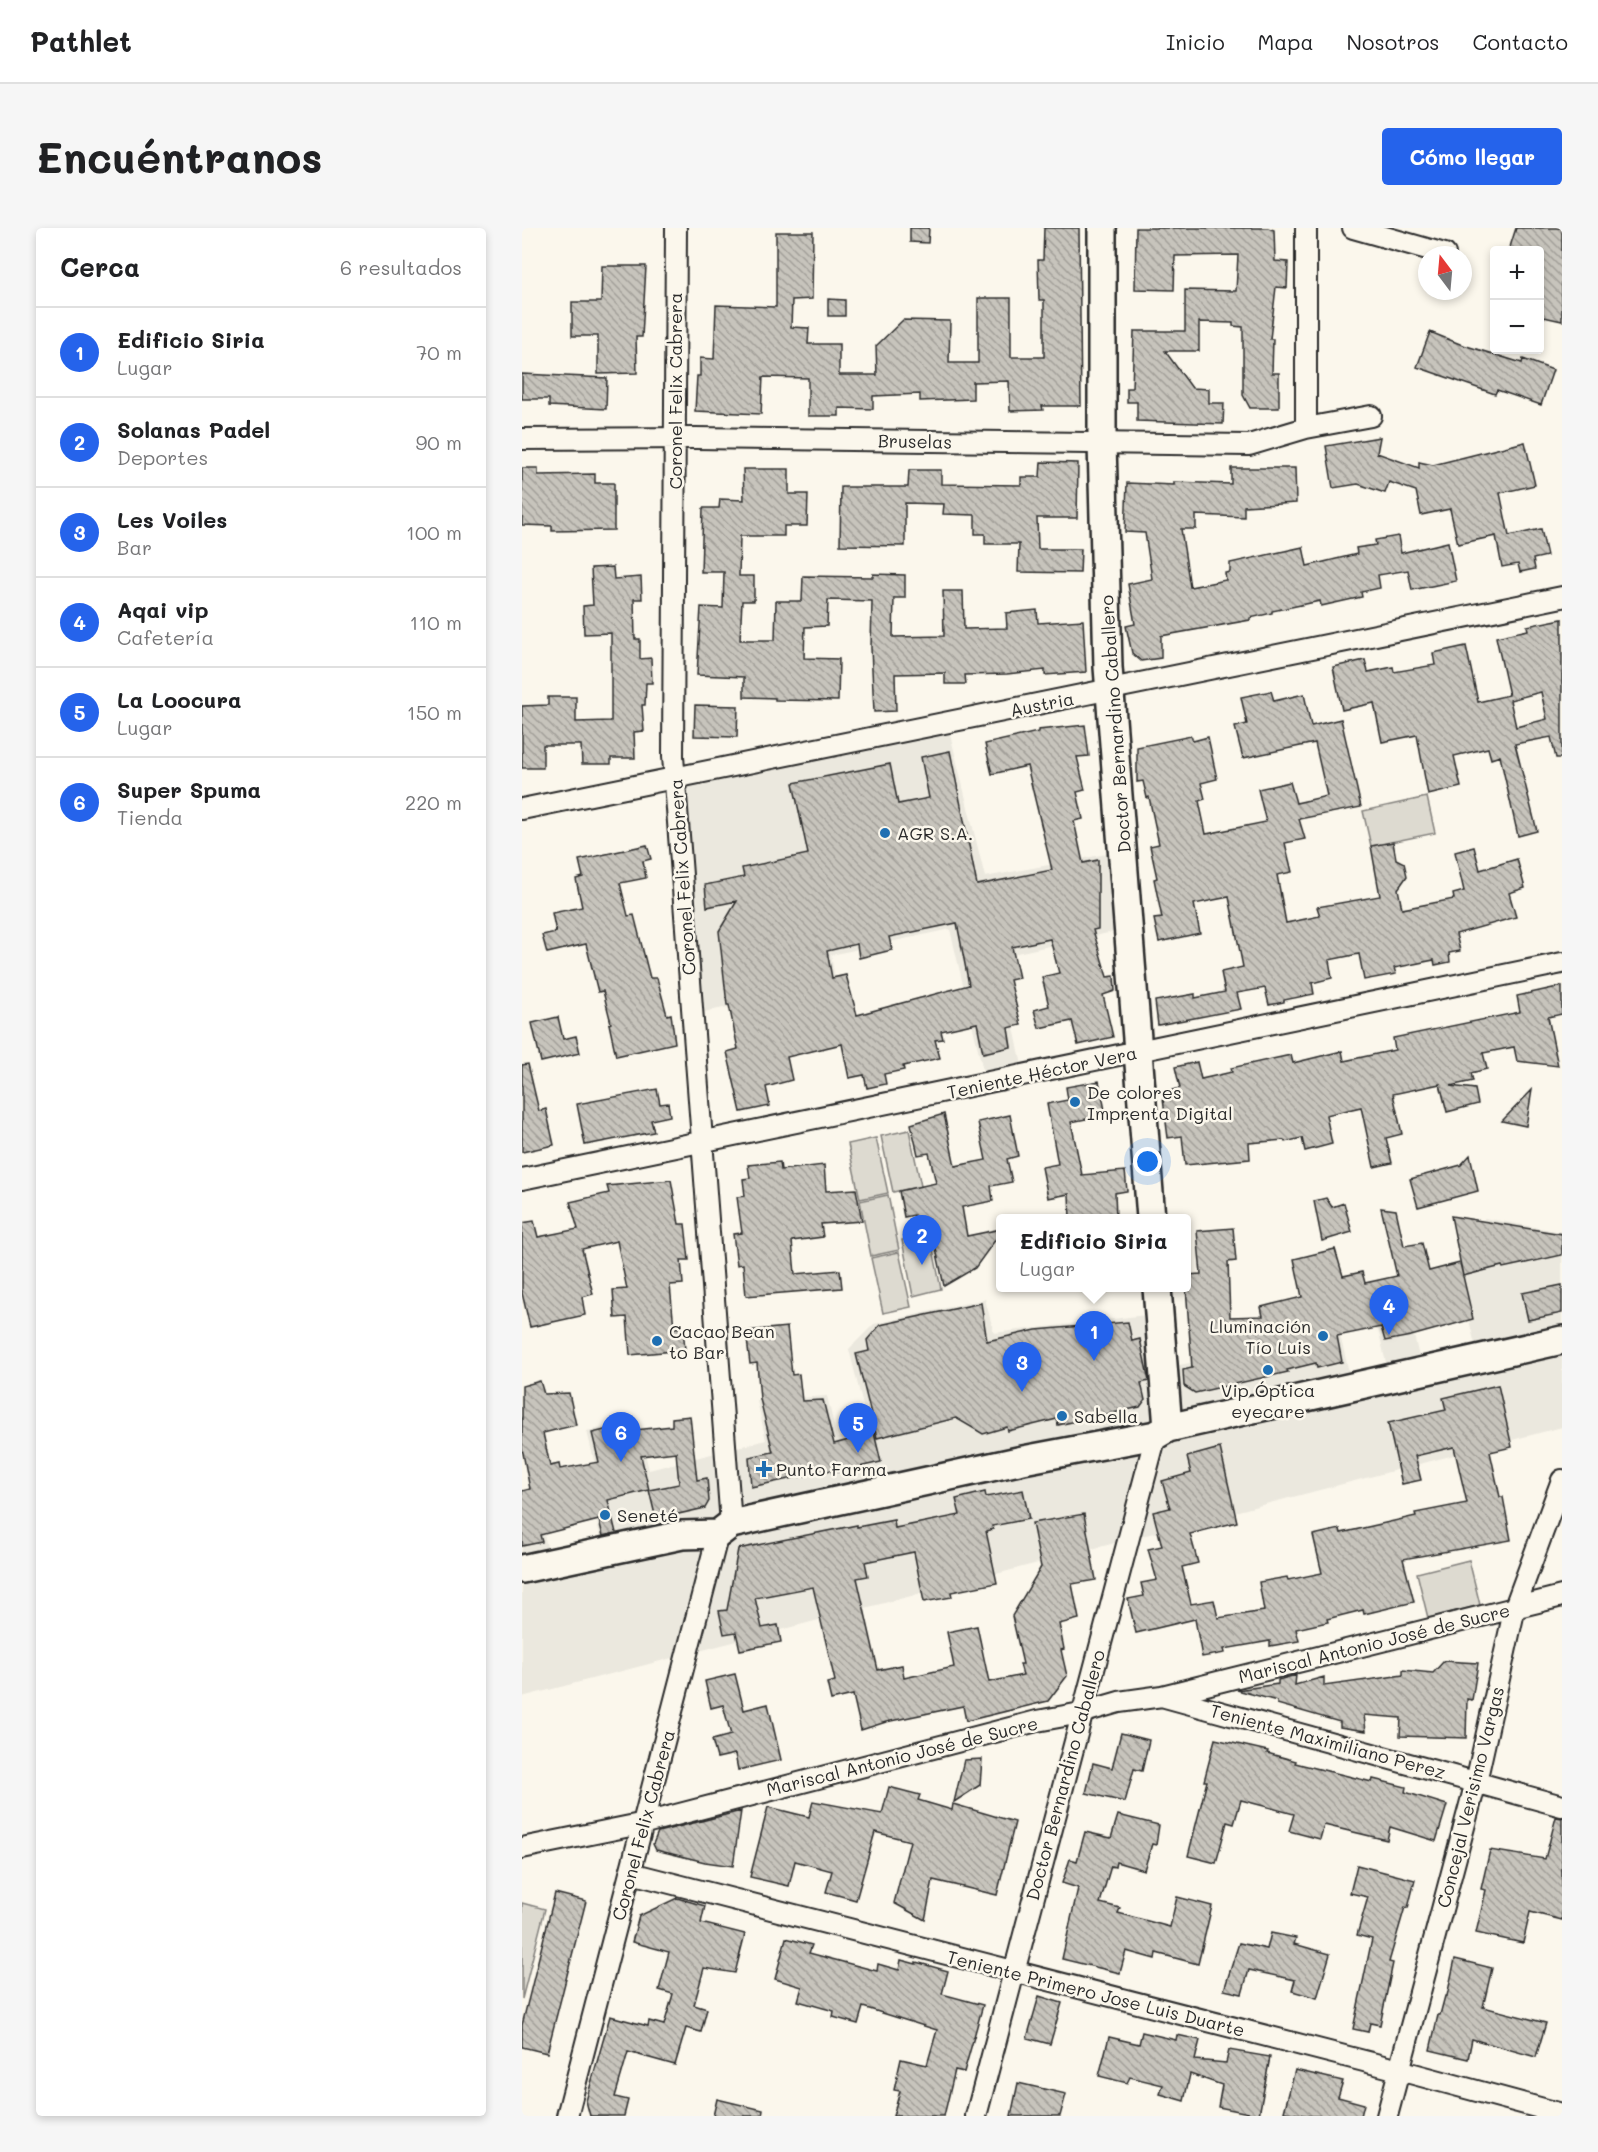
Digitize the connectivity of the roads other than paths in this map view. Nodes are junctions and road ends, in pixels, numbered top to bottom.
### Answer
1 (676, 228) edge
2 (1102, 228) edge
3 (1306, 228) edge
4 (1353, 228) edge
5 (1418, 246) edge
6 (1371, 416) dead end
7 (1306, 428) junction
8 (675, 439) junction
9 (522, 440) edge
10 (1102, 443) junction
11 (1562, 597) edge
12 (1110, 690) junction
13 (675, 778) junction
14 (522, 809) edge
15 (1562, 963) edge
16 (1138, 1051) junction
17 (702, 1143) junction
18 (522, 1179) edge
19 (1151, 1214) edge
20 (1157, 1292) edge
21 (1562, 1340) edge
22 (1162, 1431) junction
23 (1562, 1480) edge
24 (725, 1529) junction
25 (522, 1569) edge
26 (1562, 1596) edge
27 (1515, 1607) junction
28 (1162, 1696) junction
29 (1081, 1713) junction
30 (1476, 1782) junction
31 (1562, 1806) edge
32 (645, 1823) junction
33 (522, 1848) edge
34 (631, 1873) junction
35 (1013, 1972) junction
36 (1399, 2070) junction
37 (1562, 2114) edge
38 (567, 2116) edge
39 (976, 2116) edge
40 (1387, 2116) edge

1 - 8 street, Coronel Felix Cabrera
2 - 10 street, Doctor Bernardino Caballero
3 - 7 street
4 - 5 street
6 - 7 street, Bruselas
7 - 10 street, Bruselas
8 - 9 street, Bruselas
8 - 10 street, Bruselas
8 - 13 street, Coronel Felix Cabrera
10 - 12 street, Doctor Bernardino Caballero
11 - 12 street, Austria
12 - 13 street, Austria
12 - 16 street, Doctor Bernardino Caballero
13 - 14 street, Austria
13 - 17 street, Coronel Felix Cabrera
15 - 16 street, Teniente Héctor Vera
16 - 17 street, Teniente Héctor Vera
16 - 19 street, Doctor Bernardino Caballero
17 - 18 street, Teniente Héctor Vera
17 - 24 street, Coronel Felix Cabrera
20 - 22 street, Doctor Bernardino Caballero
21 - 22 street
22 - 24 street
22 - 29 street, Doctor Bernardino Caballero
23 - 27 street, Concejal Verisimo Vargas
24 - 25 street
24 - 32 street, Coronel Felix Cabrera
26 - 27 street, Mariscal Antonio José de Sucre
27 - 28 street, Mariscal Antonio José de Sucre
27 - 30 street, Concejal Verisimo Vargas
28 - 29 street, Mariscal Antonio José de Sucre
28 - 30 street, Teniente Maximiliano Perez
29 - 32 street, Mariscal Antonio José de Sucre
29 - 35 street, Doctor Bernardino Caballero
30 - 31 street, Teniente Maximiliano Perez
30 - 36 street, Concejal Verisimo Vargas
32 - 33 street, Mariscal Antonio José de Sucre
32 - 34 street, Coronel Felix Cabrera
34 - 35 street, Teniente Primero Jose Luis Duarte
34 - 38 street, Coronel Felix Cabrera
35 - 36 street, Teniente Primero Jose Luis Duarte
35 - 39 street, Doctor Bernardino Caballero
36 - 37 street, Teniente Primero Jose Luis Duarte
36 - 40 street, Concejal Verisimo Vargas

